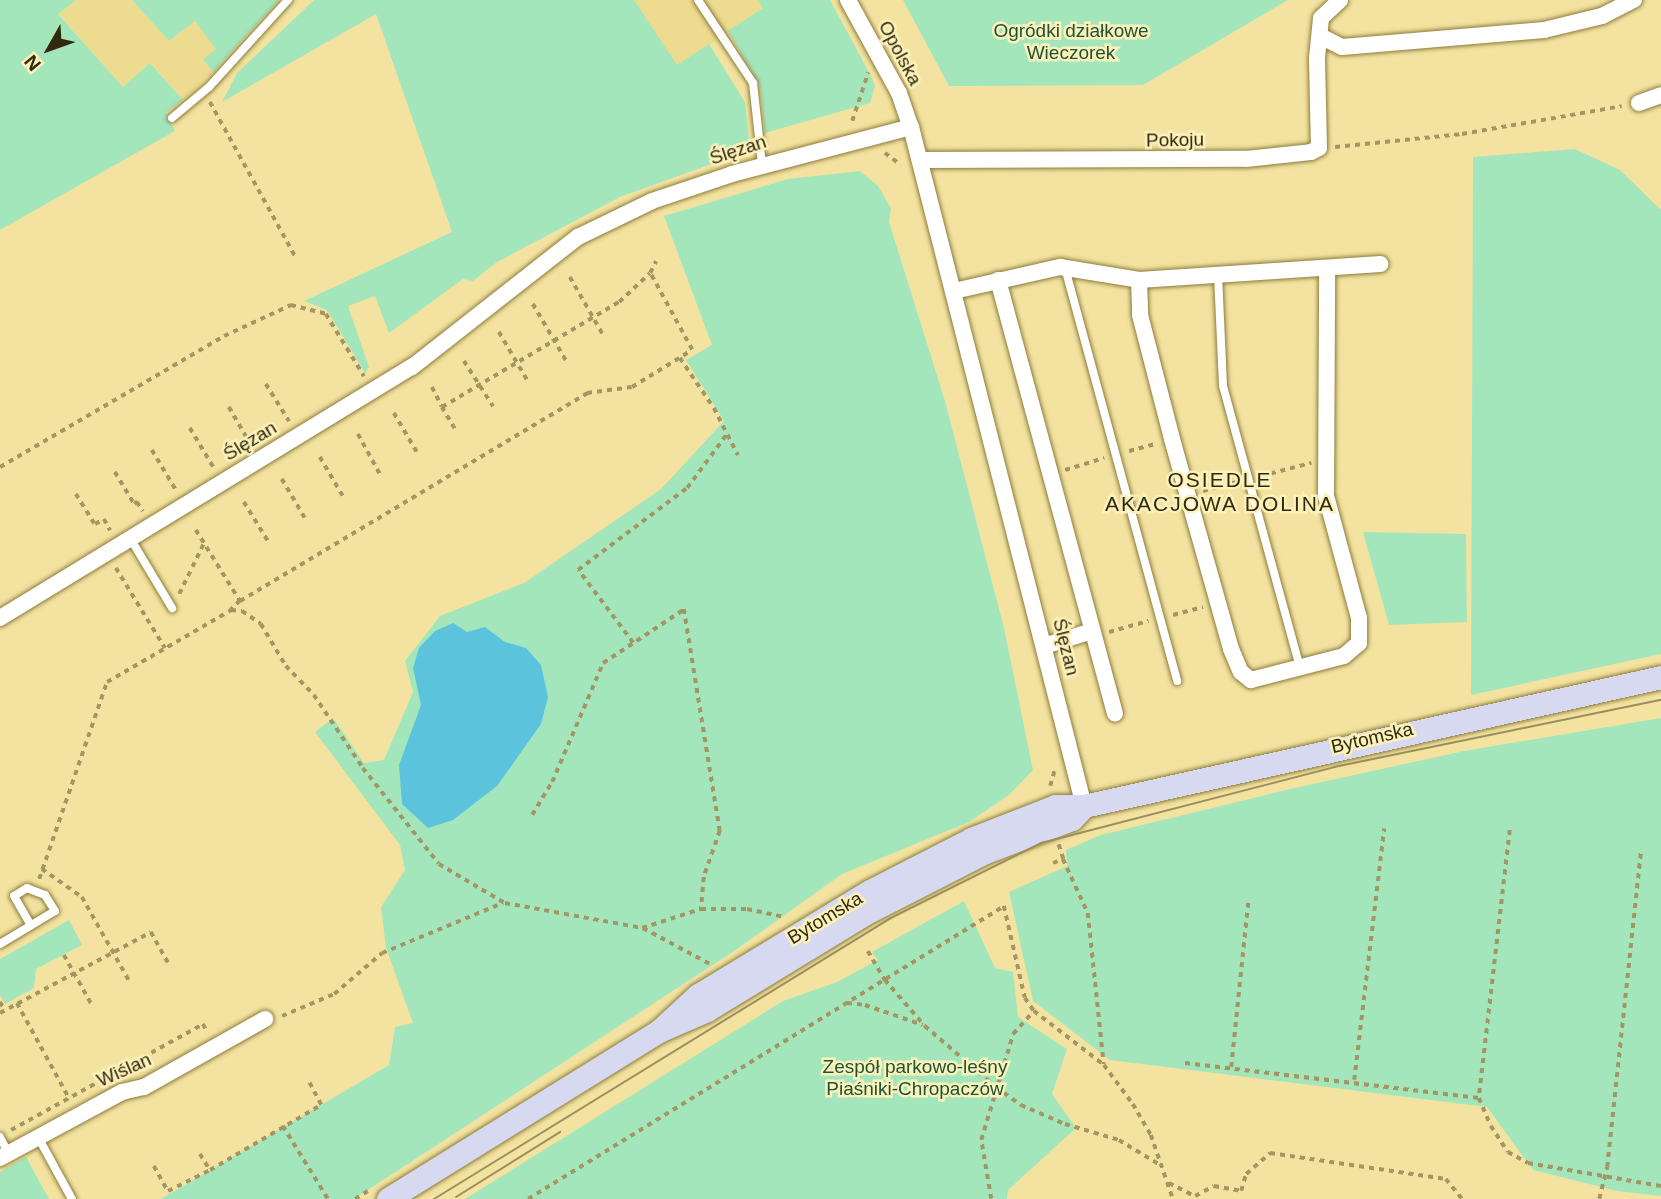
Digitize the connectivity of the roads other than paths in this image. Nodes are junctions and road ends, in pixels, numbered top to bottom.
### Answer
1 (288, 0) edge
2 (698, 0) edge
3 (848, 0) edge
4 (1339, 0) edge
5 (1634, 0) edge
6 (1322, 37) junction
7 (1661, 95) edge
8 (1639, 103) road end
9 (172, 118) dead end
10 (911, 127) junction
11 (920, 160) junction
12 (762, 164) junction
13 (1380, 264) dead end
14 (1065, 268) junction
15 (1327, 269) junction
16 (1218, 275) junction
17 (1139, 280) junction
18 (998, 281) junction
19 (954, 291) junction
20 (130, 538) junction
21 (172, 608) road end
22 (0, 618) edge
23 (1092, 631) junction
24 (1044, 646) junction
25 (1300, 667) junction
26 (1661, 677) edge
27 (1177, 681) dead end
28 (1115, 714) dead end
29 (1084, 806) junction
30 (32, 925) junction
31 (0, 944) edge
32 (265, 1019) road end
33 (0, 1137) edge
34 (38, 1137) junction
35 (4, 1155) edge
36 (72, 1199) edge
37 (388, 1199) edge

1 - 9 lane
2 - 12 lane
3 - 10 street, Opolska
4 - 6 street
5 - 6 street
6 - 11 street, Pokoju
7 - 8 street
10 - 11 street, Ślęzan
10 - 12 street, Ślęzan
11 - 19 street, Ślęzan
12 - 20 street, Ślęzan
13 - 15 street
14 - 17 street
14 - 18 street
14 - 27 lane
15 - 16 street
15 - 25 street
16 - 17 street
16 - 25 lane
17 - 25 street
18 - 19 street
18 - 23 street
19 - 24 street, Ślęzan
20 - 21 lane
20 - 22 street, Ślęzan
23 - 24 street
23 - 28 street
24 - 29 street, Ślęzan
26 - 29 main road, Bytomska
29 - 37 main road, Bytomska
30 - 30 lane
30 - 31 lane
32 - 34 street, Wiślan
33 - 35 lane
34 - 35 street, Wiślan
34 - 36 lane

